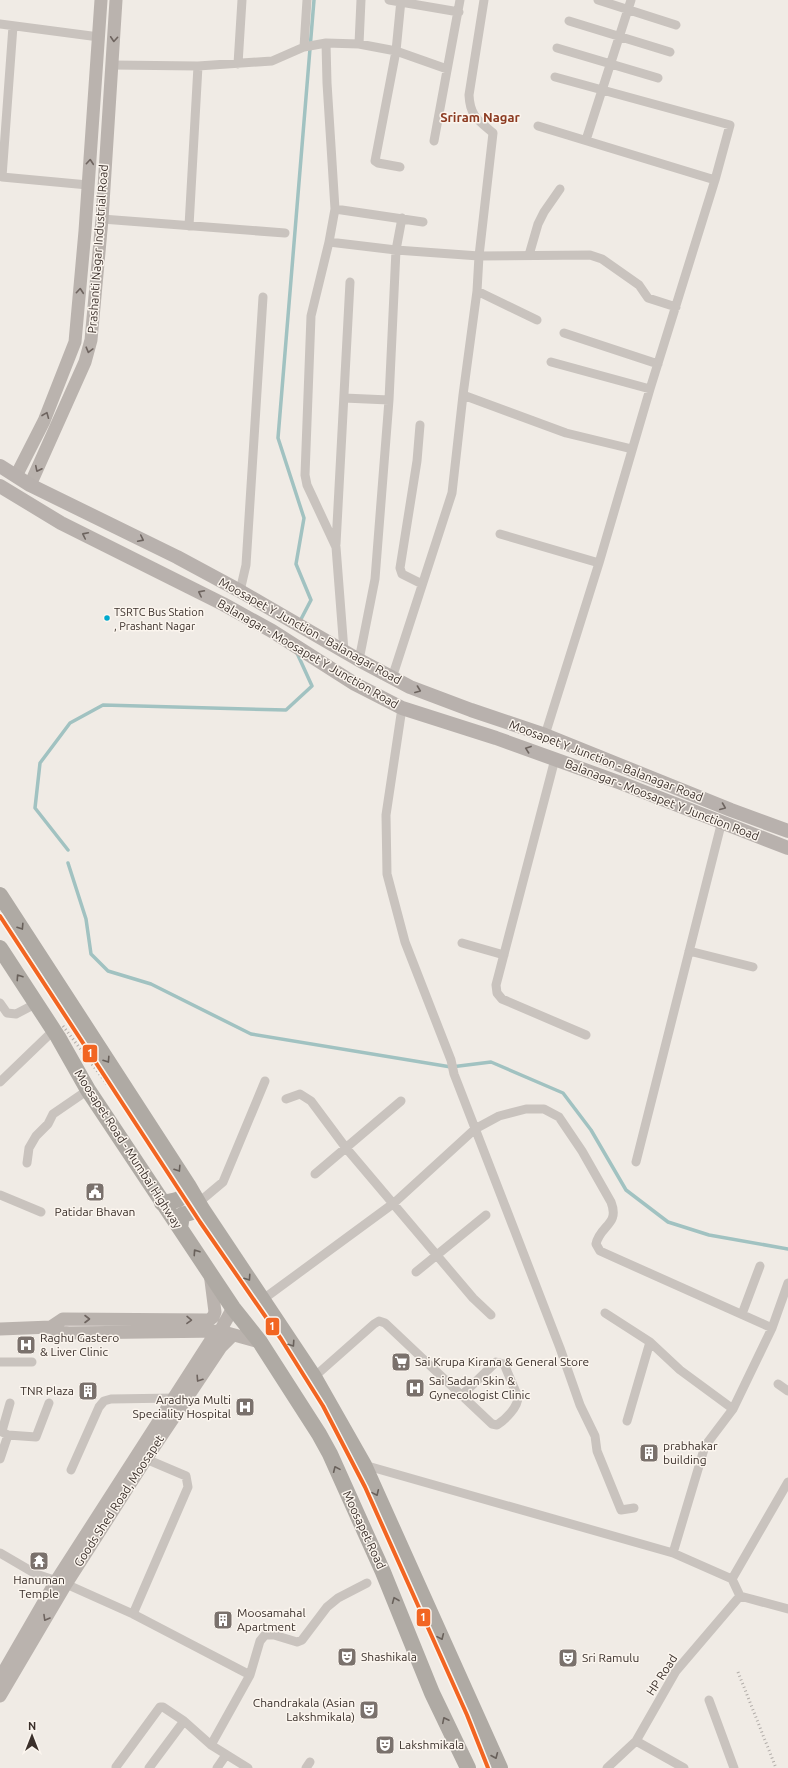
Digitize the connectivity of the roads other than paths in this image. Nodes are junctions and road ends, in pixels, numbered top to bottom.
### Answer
1 (101, 0) edge
2 (116, 0) edge
3 (242, 0) edge
4 (306, 0) edge
5 (361, 0) edge
6 (389, 0) edge
7 (460, 0) edge
8 (484, 0) edge
9 (598, 0) edge
10 (631, 0) edge
11 (401, 1) edge
12 (628, 10) junction
13 (459, 12) junction
14 (569, 21) dead end
15 (0, 24) edge
16 (676, 25) dead end
17 (13, 26) junction
18 (619, 36) junction
19 (99, 37) junction
20 (326, 43) junction
21 (359, 44) junction
22 (305, 46) junction
23 (558, 48) dead end
24 (396, 51) junction
25 (670, 52) dead end
26 (238, 64) junction
27 (610, 64) junction
28 (112, 65) junction
29 (198, 66) junction
30 (448, 69) junction
31 (555, 77) dead end
32 (658, 78) dead end
33 (602, 90) junction
34 (538, 126) dead end
35 (586, 140) junction
36 (434, 141) dead end
37 (400, 168) dead end
38 (1, 177) edge
39 (715, 180) junction
40 (88, 185) junction
41 (560, 189) dead end
42 (335, 209) junction
43 (402, 218) junction
44 (102, 219) junction
45 (423, 222) dead end
46 (189, 226) junction
47 (285, 233) dead end
48 (329, 242) junction
49 (396, 250) junction
50 (529, 255) junction
51 (479, 256) junction
52 (350, 282) dead end
53 (477, 291) junction
54 (262, 297) dead end
55 (676, 307) junction
56 (537, 320) dead end
57 (564, 332) dead end
58 (551, 362) dead end
59 (658, 364) junction
60 (650, 389) junction
61 (462, 395) junction
62 (344, 398) junction
63 (389, 400) junction
64 (420, 424) dead end
65 (632, 449) junction
66 (0, 466) edge
67 (16, 476) junction
68 (30, 485) junction
69 (0, 486) edge
70 (500, 534) dead end
71 (336, 547) junction
72 (599, 563) junction
73 (422, 584) junction
74 (240, 591) junction
75 (339, 648) junction
76 (358, 660) junction
77 (392, 678) junction
78 (402, 708) junction
79 (471, 710) junction
80 (464, 728) junction
81 (545, 736) junction
82 (555, 759) junction
83 (722, 822) junction
84 (788, 831) edge
85 (788, 848) edge
86 (0, 895) edge
87 (462, 943) dead end
88 (0, 948) edge
89 (689, 951) junction
90 (504, 955) junction
91 (753, 967) dead end
92 (0, 1003) edge
93 (37, 1003) junction
94 (54, 1030) junction
95 (586, 1035) dead end
96 (265, 1081) dead end
97 (0, 1082) edge
98 (88, 1090) junction
99 (286, 1099) dead end
100 (401, 1101) dead end
101 (475, 1129) junction
102 (346, 1148) junction
103 (636, 1162) dead end
104 (26, 1163) dead end
105 (315, 1174) dead end
106 (188, 1185) junction
107 (0, 1195) edge
108 (162, 1202) junction
109 (394, 1203) junction
110 (200, 1206) junction
111 (41, 1212) dead end
112 (486, 1215) dead end
113 (180, 1228) junction
114 (437, 1254) junction
115 (760, 1266) dead end
116 (416, 1272) dead end
117 (210, 1273) junction
118 (788, 1283) edge
119 (262, 1300) junction
120 (233, 1308) junction
121 (605, 1313) dead end
122 (742, 1314) junction
123 (491, 1315) dead end
124 (51, 1327) junction
125 (772, 1328) junction
126 (0, 1329) edge
127 (221, 1338) junction
128 (260, 1342) junction
129 (650, 1342) junction
130 (0, 1362) edge
131 (32, 1362) dead end
132 (314, 1377) junction
133 (778, 1384) dead end
134 (788, 1391) edge
135 (462, 1396) junction
136 (175, 1398) junction
137 (10, 1403) dead end
138 (49, 1403) dead end
139 (733, 1409) junction
140 (627, 1421) dead end
141 (3, 1432) edge
142 (0, 1459) edge
143 (146, 1459) junction
144 (364, 1465) junction
145 (71, 1470) dead end
146 (788, 1482) edge
147 (634, 1508) dead end
148 (0, 1552) edge
149 (673, 1553) junction
150 (732, 1579) junction
151 (61, 1582) junction
152 (366, 1582) dead end
153 (740, 1596) junction
154 (788, 1609) edge
155 (134, 1614) junction
156 (250, 1675) junction
157 (0, 1678) edge
158 (0, 1696) edge
159 (709, 1700) dead end
160 (184, 1721) junction
161 (636, 1741) junction
162 (211, 1745) junction
163 (226, 1755) junction
164 (116, 1767) edge
165 (149, 1768) edge
166 (217, 1768) edge
167 (248, 1768) edge
168 (468, 1768) edge
169 (500, 1768) edge
170 (607, 1768) edge
171 (684, 1768) edge
172 (734, 1768) edge

1 - 19 street, Prashanti Nagar Industrial Road
2 -> 28 street, Prashanti Nagar Industrial Road
3 - 26 street
4 - 22 street
5 - 21 street
6 - 11 street
7 - 13 street
8 - 51 street
9 - 12 street
10 - 12 street
11 - 13 street
11 - 24 street
12 - 16 street
12 - 18 street
13 - 30 street
14 - 18 street
15 - 17 street
17 - 19 street
17 - 38 street
18 - 25 street
18 - 27 street
40 -> 19 street, Prashanti Nagar Industrial Road
20 - 21 street
20 - 22 street
20 - 42 street
21 - 24 street
22 - 26 street
23 - 27 street
24 - 30 street
24 - 37 street
26 - 29 street
27 - 32 street
27 - 33 street
28 - 29 street
28 - 44 street, Prashanti Nagar Industrial Road
29 - 46 street
30 - 36 street
31 - 33 street
33 - 35 street
33 - 39 street
34 - 35 street
35 - 39 street
38 - 40 street
39 - 55 street
67 -> 40 street, Prashanti Nagar Industrial Road
41 - 50 street
42 - 43 street
42 - 48 street
43 - 45 street
43 - 49 street
44 - 46 street
44 -> 68 street, Prashanti Nagar Industrial Road
46 - 47 street
48 - 49 street
48 - 71 street
49 - 51 street
49 - 63 street
50 - 51 street
50 - 55 street
51 - 53 street
52 - 62 street
53 - 56 street
53 - 61 street
54 - 74 street
55 - 59 street
57 - 59 street
58 - 60 street
59 - 60 street
60 - 65 street
61 - 65 street
61 - 73 street
62 - 63 street
62 - 71 street
63 - 76 street
64 - 73 street
65 - 72 street
66 - 67 main road, Moosapet Y Junction - Balanagar Road
67 - 68 main road, Moosapet Y Junction - Balanagar Road
68 -> 74 main road, Moosapet Y Junction - Balanagar Road
78 -> 69 main road, Balanagar - Moosapet Y Junction Road
70 - 72 street
71 - 75 street
72 - 81 street
73 - 77 street
74 - 75 main road, Moosapet Y Junction - Balanagar Road
75 - 76 main road, Moosapet Y Junction - Balanagar Road
76 - 77 main road, Moosapet Y Junction - Balanagar Road
77 -> 79 main road, Moosapet Y Junction - Balanagar Road
78 - 80 main road, Balanagar - Moosapet Y Junction Road
78 - 101 street
79 - 80 main road
79 - 81 main road, Moosapet Y Junction - Balanagar Road
82 -> 80 main road, Balanagar - Moosapet Y Junction Road
81 -> 84 main road, Moosapet Y Junction - Balanagar Road
82 - 83 main road, Balanagar - Moosapet Y Junction Road
82 - 90 street
83 - 85 main road, Balanagar - Moosapet Y Junction Road
83 - 89 street
86 -> 106 highway
87 - 90 street
93 -> 88 highway, Moosapet Road - Mumbai Highway
89 - 91 street
89 - 103 street
90 - 95 street
92 - 93 street
93 - 94 highway, Moosapet Road - Mumbai Highway
94 - 97 street
94 - 98 highway, Moosapet Road - Mumbai Highway
96 - 110 street
98 - 104 street
98 - 108 highway, Moosapet Road - Mumbai Highway
99 - 102 street
100 - 102 street
101 - 109 street
101 - 122 street
101 - 147 street
102 - 105 street
102 - 109 street
106 - 108 highway
106 - 110 highway
107 - 111 street
108 - 113 highway, Moosapet Road - Mumbai Highway
109 - 114 street
109 - 119 street
110 - 113 highway
110 -> 119 highway
112 - 114 street
117 -> 113 highway, Moosapet Road - Mumbai Highway
114 - 116 street
114 - 123 street
115 - 122 street
117 - 120 highway, Moosapet Road - Mumbai Highway
124 -> 117 street
118 - 125 street
119 -> 132 highway
120 - 127 street, Goods Shed Road, Moosapet
120 - 128 highway, Moosapet Road
121 - 129 street
122 - 125 street
124 - 126 street
124 - 127 street
125 - 139 street
127 - 128 street
127 - 136 street, Goods Shed Road, Moosapet
127 -> 143 street, Goods Shed Road, Moosapet
168 -> 128 highway, Moosapet Road
129 - 139 street
129 - 140 street
130 - 131 street
132 - 135 street
132 - 144 highway
133 - 134 street
135 - 135 street
136 - 145 street
136 - 151 street, Goods Shed Road, Moosapet
137 - 141 street
138 - 141 street
139 - 149 street
141 - 142 street
143 - 151 street, Goods Shed Road, Moosapet
143 - 155 street
144 - 149 street
144 -> 169 highway
146 - 150 street
148 - 151 street
149 - 150 street
150 - 153 street
151 - 155 street
151 - 157 street, Goods Shed Road, Moosapet
151 -> 158 street, Goods Shed Road, Moosapet
152 - 156 street
153 - 154 street
153 - 161 street, HP Road
155 - 156 street
156 - 162 street
159 - 172 street
160 - 162 street
160 - 164 street
160 - 165 street
161 - 170 street, HP Road
161 - 171 street
162 - 163 street
163 - 166 street
163 - 167 street

